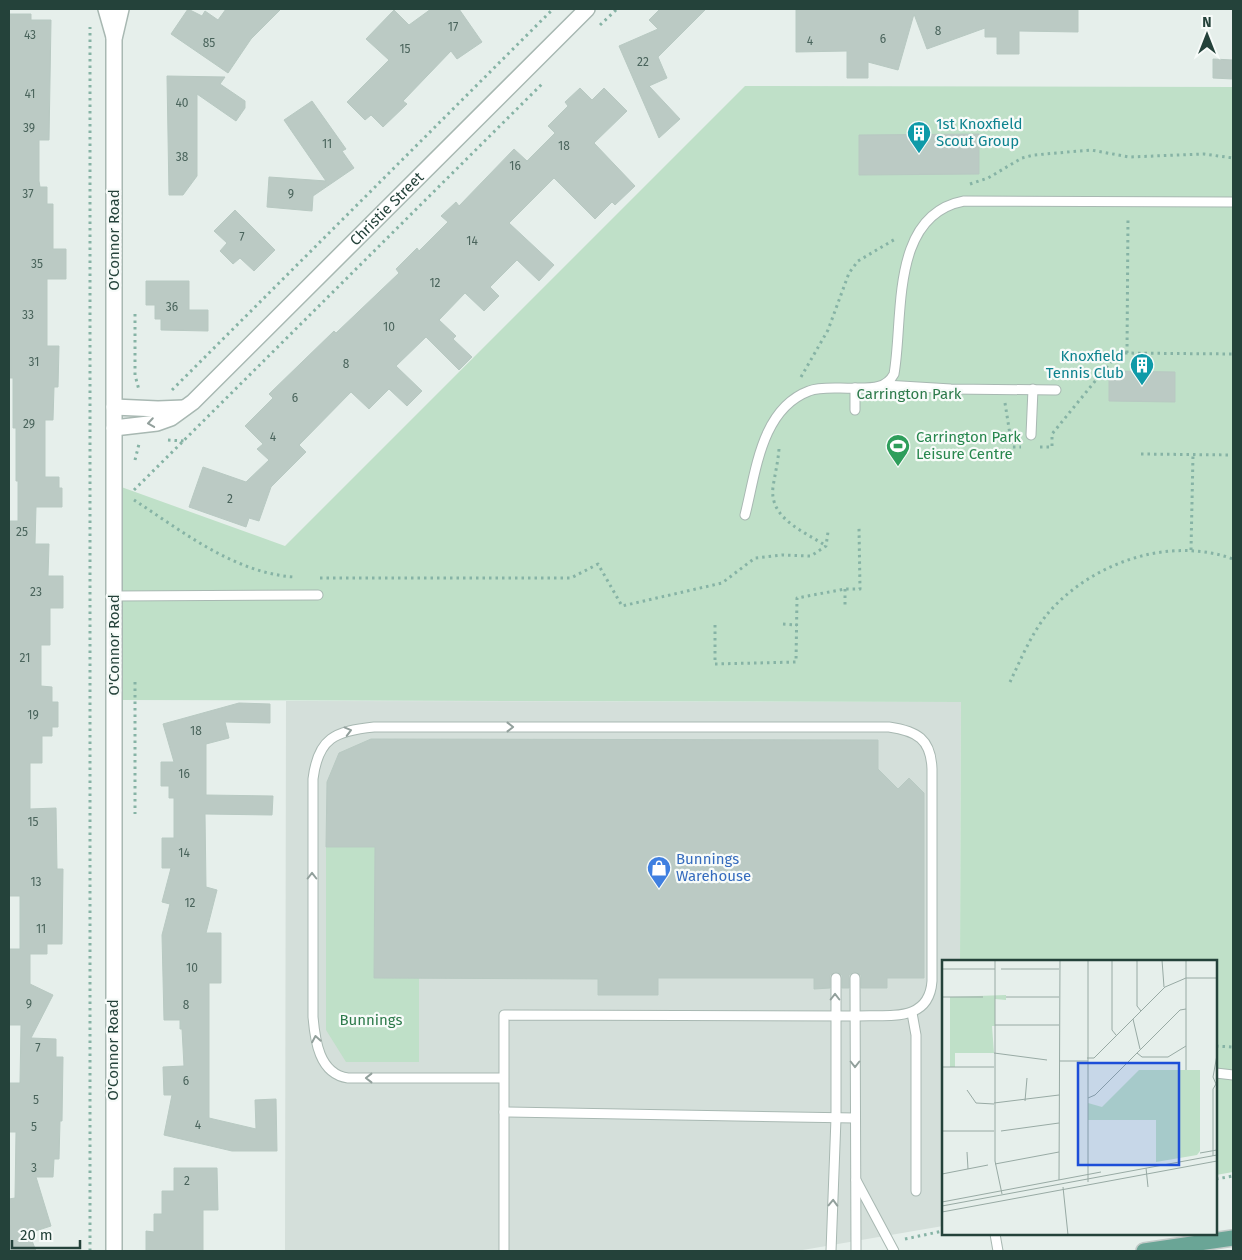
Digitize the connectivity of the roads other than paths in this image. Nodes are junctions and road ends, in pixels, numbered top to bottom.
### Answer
1 (106, 9) edge
2 (122, 9) edge
3 (587, 9) edge
4 (114, 38) junction
5 (1233, 202) edge
6 (885, 385) junction
7 (855, 388) junction
8 (1033, 390) junction
9 (1056, 390) dead end
10 (114, 407) junction
11 (184, 408) junction
12 (855, 410) dead end
13 (114, 428) junction
14 (1031, 435) dead end
15 (745, 515) dead end
16 (318, 595) dead end
17 (114, 596) junction
18 (836, 978) dead end
19 (855, 978) dead end
20 (912, 1013) junction
21 (835, 1016) junction
22 (855, 1016) junction
23 (1217, 1073) edge
24 (1233, 1075) edge
25 (504, 1078) junction
26 (504, 1112) junction
27 (836, 1118) junction
28 (855, 1118) junction
29 (855, 1178) junction
30 (916, 1191) dead end
31 (995, 1235) edge
32 (1233, 1238) edge
33 (114, 1251) edge
34 (504, 1251) edge
35 (831, 1251) edge
36 (856, 1251) edge
37 (894, 1251) edge
38 (998, 1251) edge
39 (1144, 1251) edge

1 - 4 street, O'Connor Road
2 - 4 street, O'Connor Road
3 - 11 street, Christie Street
4 - 10 street, O'Connor Road
5 - 6 lane
6 - 7 lane
6 - 8 lane
7 - 12 lane
7 - 15 lane
8 - 9 lane
8 - 14 lane
10 - 11 street
10 - 13 street, O'Connor Road
11 -> 13 street, Christie Street
13 - 17 street, O'Connor Road
16 - 17 lane
17 - 33 street, O'Connor Road
21 -> 18 lane
19 - 22 lane
20 - 22 lane
25 -> 20 lane
20 - 30 lane
21 - 22 lane
21 - 25 lane
21 - 27 lane
22 -> 28 lane
23 - 24 lane
25 - 26 lane
26 - 27 lane
26 - 34 lane
27 - 28 lane
35 -> 27 lane
28 - 29 lane
29 - 36 lane
29 - 37 lane
31 - 38 lane
32 - 39 main road

